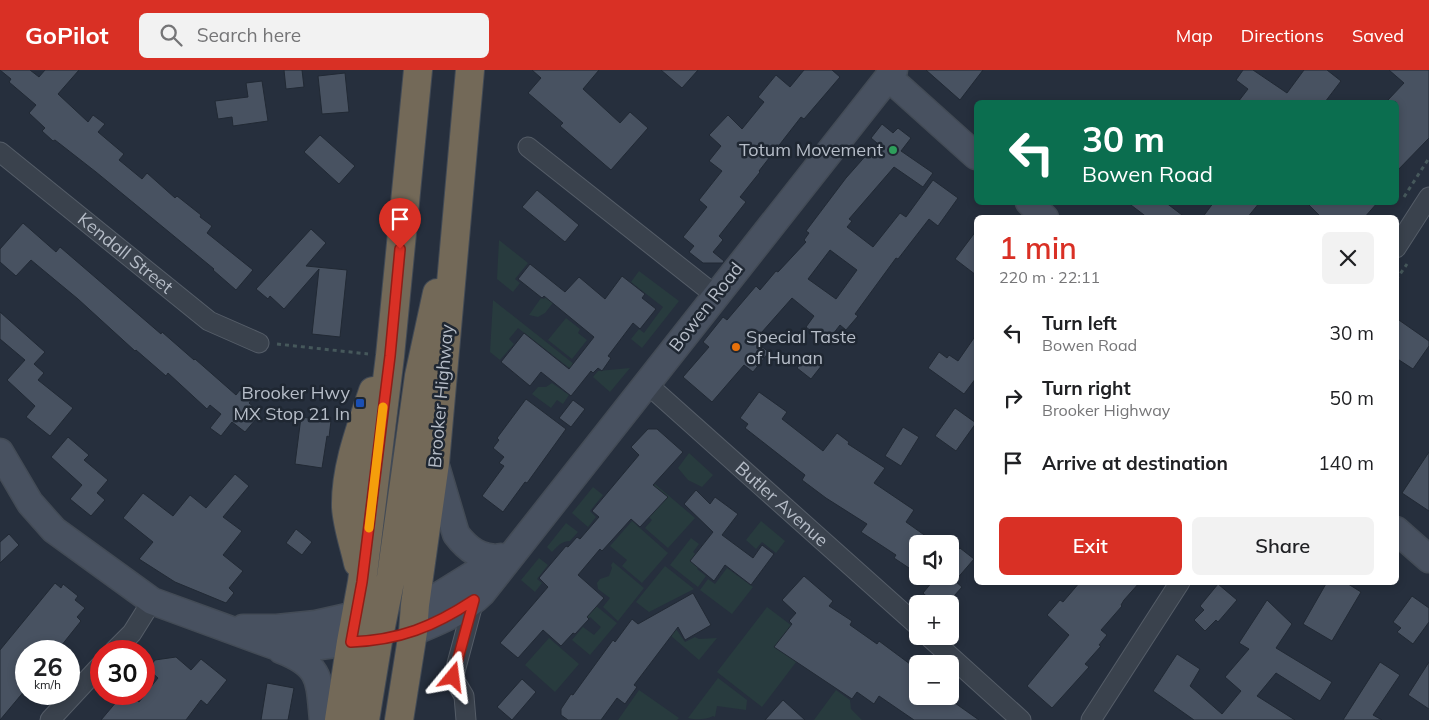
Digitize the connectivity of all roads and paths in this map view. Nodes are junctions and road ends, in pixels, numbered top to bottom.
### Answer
1 (418, 70) edge
2 (470, 70) edge
3 (887, 72) edge
4 (528, 147) dead end
5 (0, 152) edge
6 (974, 154) edge
7 (1429, 158) edge
8 (1429, 197) edge
9 (459, 202) junction
10 (1400, 203) dead end
11 (1031, 205) edge
12 (1042, 215) edge
13 (1399, 243) edge
14 (715, 295) junction
15 (392, 328) junction
16 (259, 342) joint
17 (384, 355) junction
18 (646, 382) junction
19 (0, 452) edge
20 (435, 464) junction
21 (1399, 533) edge
22 (509, 551) junction
23 (1429, 559) edge
24 (362, 582) junction
25 (1178, 585) edge
26 (474, 600) junction
27 (152, 601) junction
28 (415, 605) junction
29 (384, 610) junction
30 (356, 615) junction
31 (909, 618) edge
32 (222, 628) junction
33 (413, 632) junction
34 (124, 640) edge
35 (378, 641) junction
36 (351, 642) junction
37 (266, 644) junction
38 (938, 645) edge
39 (90, 677) edge
40 (50, 720) edge
41 (323, 720) edge
42 (339, 720) edge
43 (365, 720) edge
44 (399, 720) edge
45 (466, 720) edge
46 (1022, 720) edge
47 (1091, 720) edge

1 - 15 highway
2 - 9 highway, Brooker Highway
3 - 6 street
3 - 14 street, Bowen Road
4 - 14 street
5 - 16 street, Kendall Street
7 - 10 path
8 - 13 street
9 - 20 highway, Brooker Highway
9 - 29 highway
11 - 12 street
14 - 18 street, Bowen Road
15 - 17 highway
15 - 24 highway
16 - 17 path
17 - 24 highway
18 - 22 street, Bowen Road
18 - 31 street, Butler Avenue
19 - 27 street
20 - 22 street
20 - 28 highway, Brooker Highway
21 - 23 street
22 - 26 street, Bowen Road
22 - 28 street, Bowen Road
24 - 30 highway
25 - 47 street
26 - 33 street, Bowen Road
26 - 45 street
27 - 32 street
27 - 34 street
28 - 29 highway
28 - 33 highway, Brooker Highway
29 - 30 highway
29 - 35 highway
30 - 32 street
30 - 36 highway
32 - 37 street
33 - 35 highway, Bowen Road
33 - 44 highway, Brooker Highway
35 - 36 highway, Bowen Road
35 - 43 highway
36 - 37 street
36 - 42 highway
37 - 41 street
38 - 46 street
39 - 40 street

